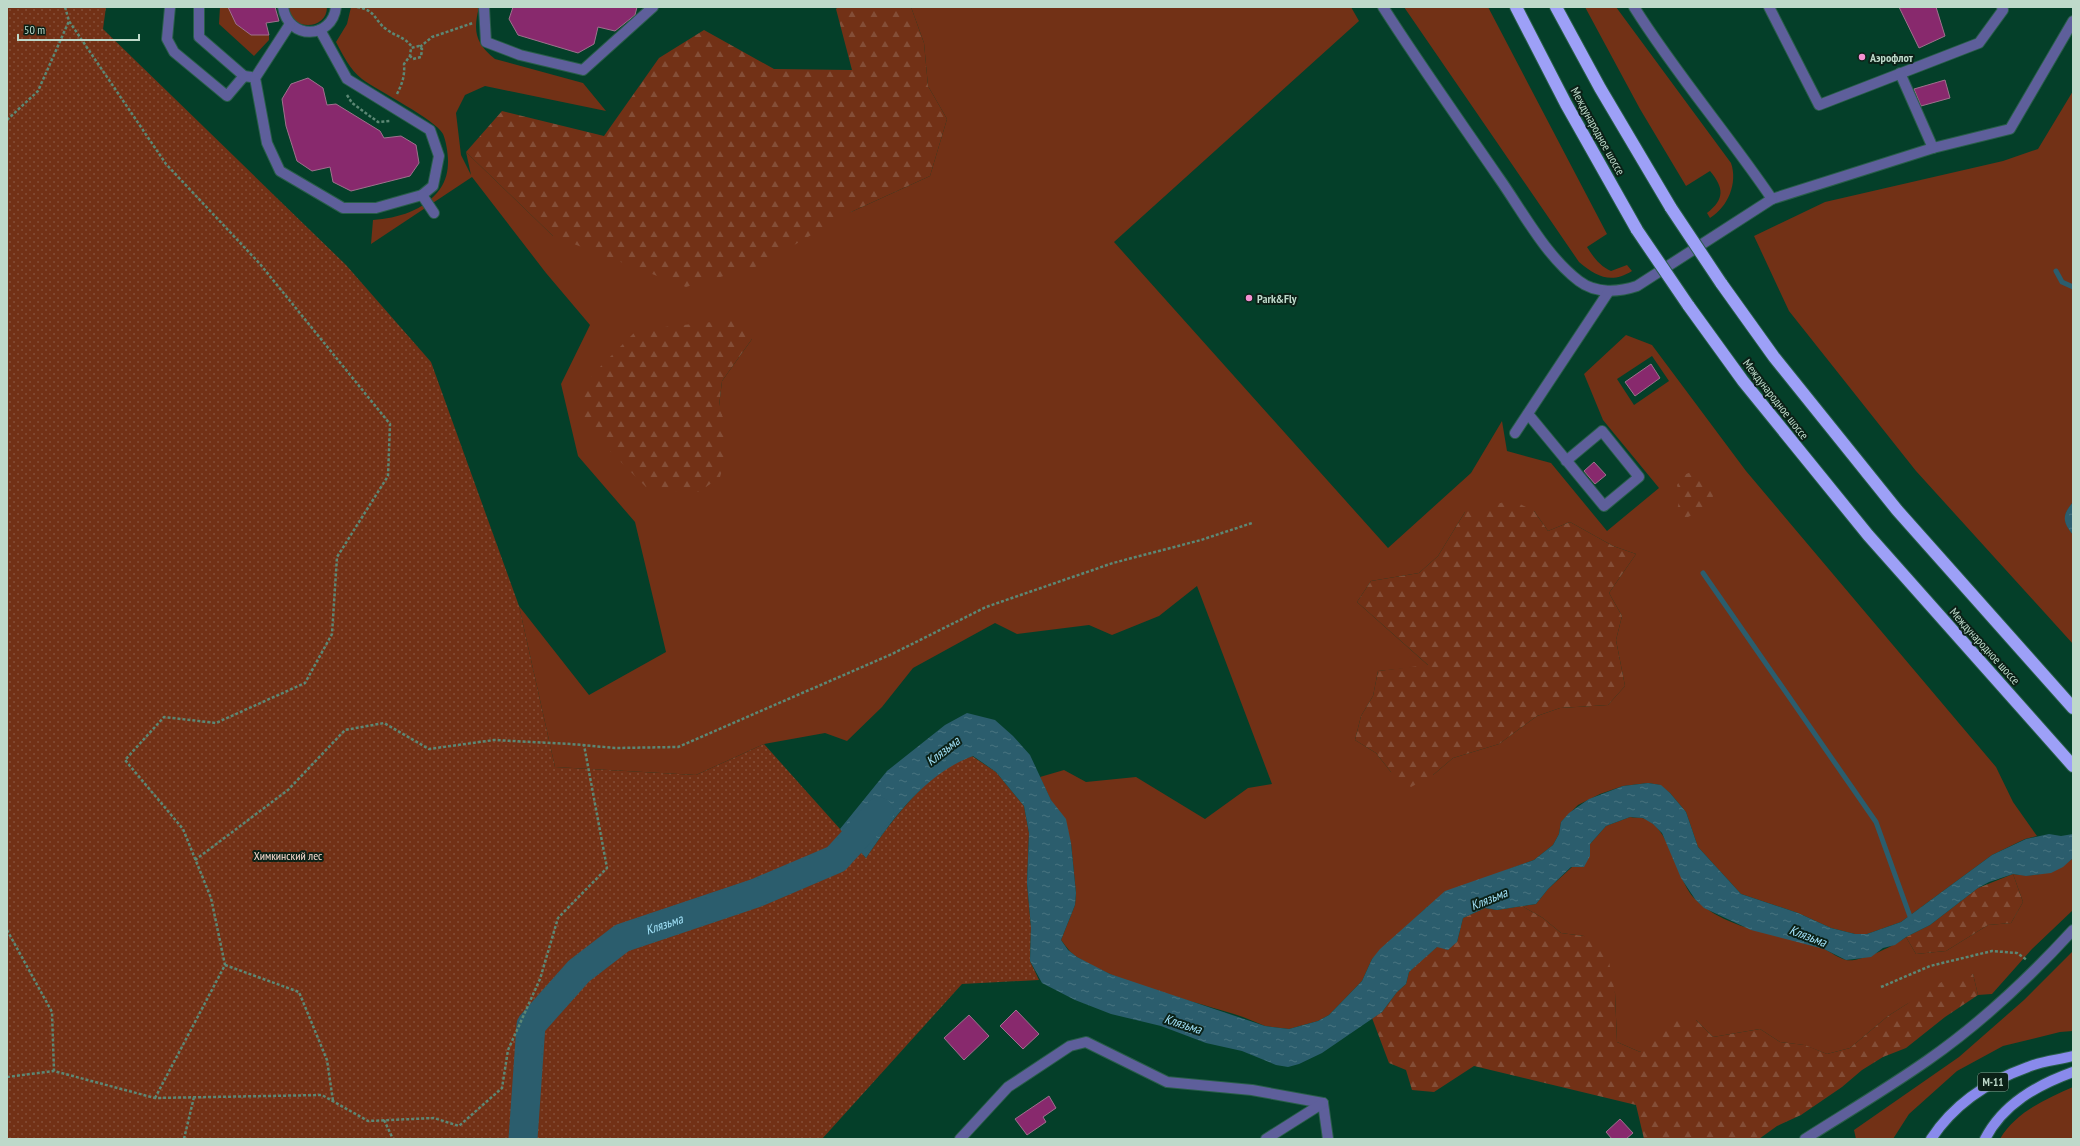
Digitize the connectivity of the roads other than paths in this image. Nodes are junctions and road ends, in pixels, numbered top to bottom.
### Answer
1 (170, 7) edge
2 (198, 7) edge
3 (283, 7) edge
4 (336, 7) edge
5 (484, 7) edge
6 (653, 7) edge
7 (1382, 7) edge
8 (1516, 7) edge
9 (1556, 7) edge
10 (1634, 7) edge
11 (1769, 7) edge
12 (2002, 7) edge
13 (2073, 21) edge
14 (290, 24) junction
15 (320, 30) junction
16 (1900, 73) junction
17 (244, 76) junction
18 (255, 78) junction
19 (1933, 148) junction
20 (422, 195) junction
21 (1772, 199) junction
22 (434, 212) dead end
23 (1609, 291) junction
24 (1528, 414) junction
25 (1515, 433) dead end
26 (1566, 461) junction
27 (2073, 708) edge
28 (2071, 764) edge
29 (2073, 930) edge
30 (2073, 1056) edge
31 (2073, 1072) edge
32 (1323, 1103) junction
33 (960, 1139) edge
34 (1266, 1139) edge
35 (1328, 1139) edge
36 (1805, 1139) edge
37 (1931, 1139) edge
38 (1985, 1139) edge

1 - 17 street
2 - 17 street
3 - 14 street
4 - 15 street
5 - 6 street
7 - 23 street
8 - 28 highway, Международное шоссе, bridge
9 - 27 highway, Международное шоссе, bridge
10 - 21 street
11 - 16 street
12 - 16 street
13 - 19 street
14 - 15 street
14 - 18 street
15 - 20 street
16 - 19 street
17 - 18 street
18 - 20 street
19 - 21 street
20 - 22 street
21 - 23 street
23 - 24 street
24 - 25 street
24 - 26 street
26 - 26 street
29 - 36 street
30 - 37 main road, М-11
31 - 38 main road, М-11
32 - 33 street
32 - 34 street
32 - 35 street

